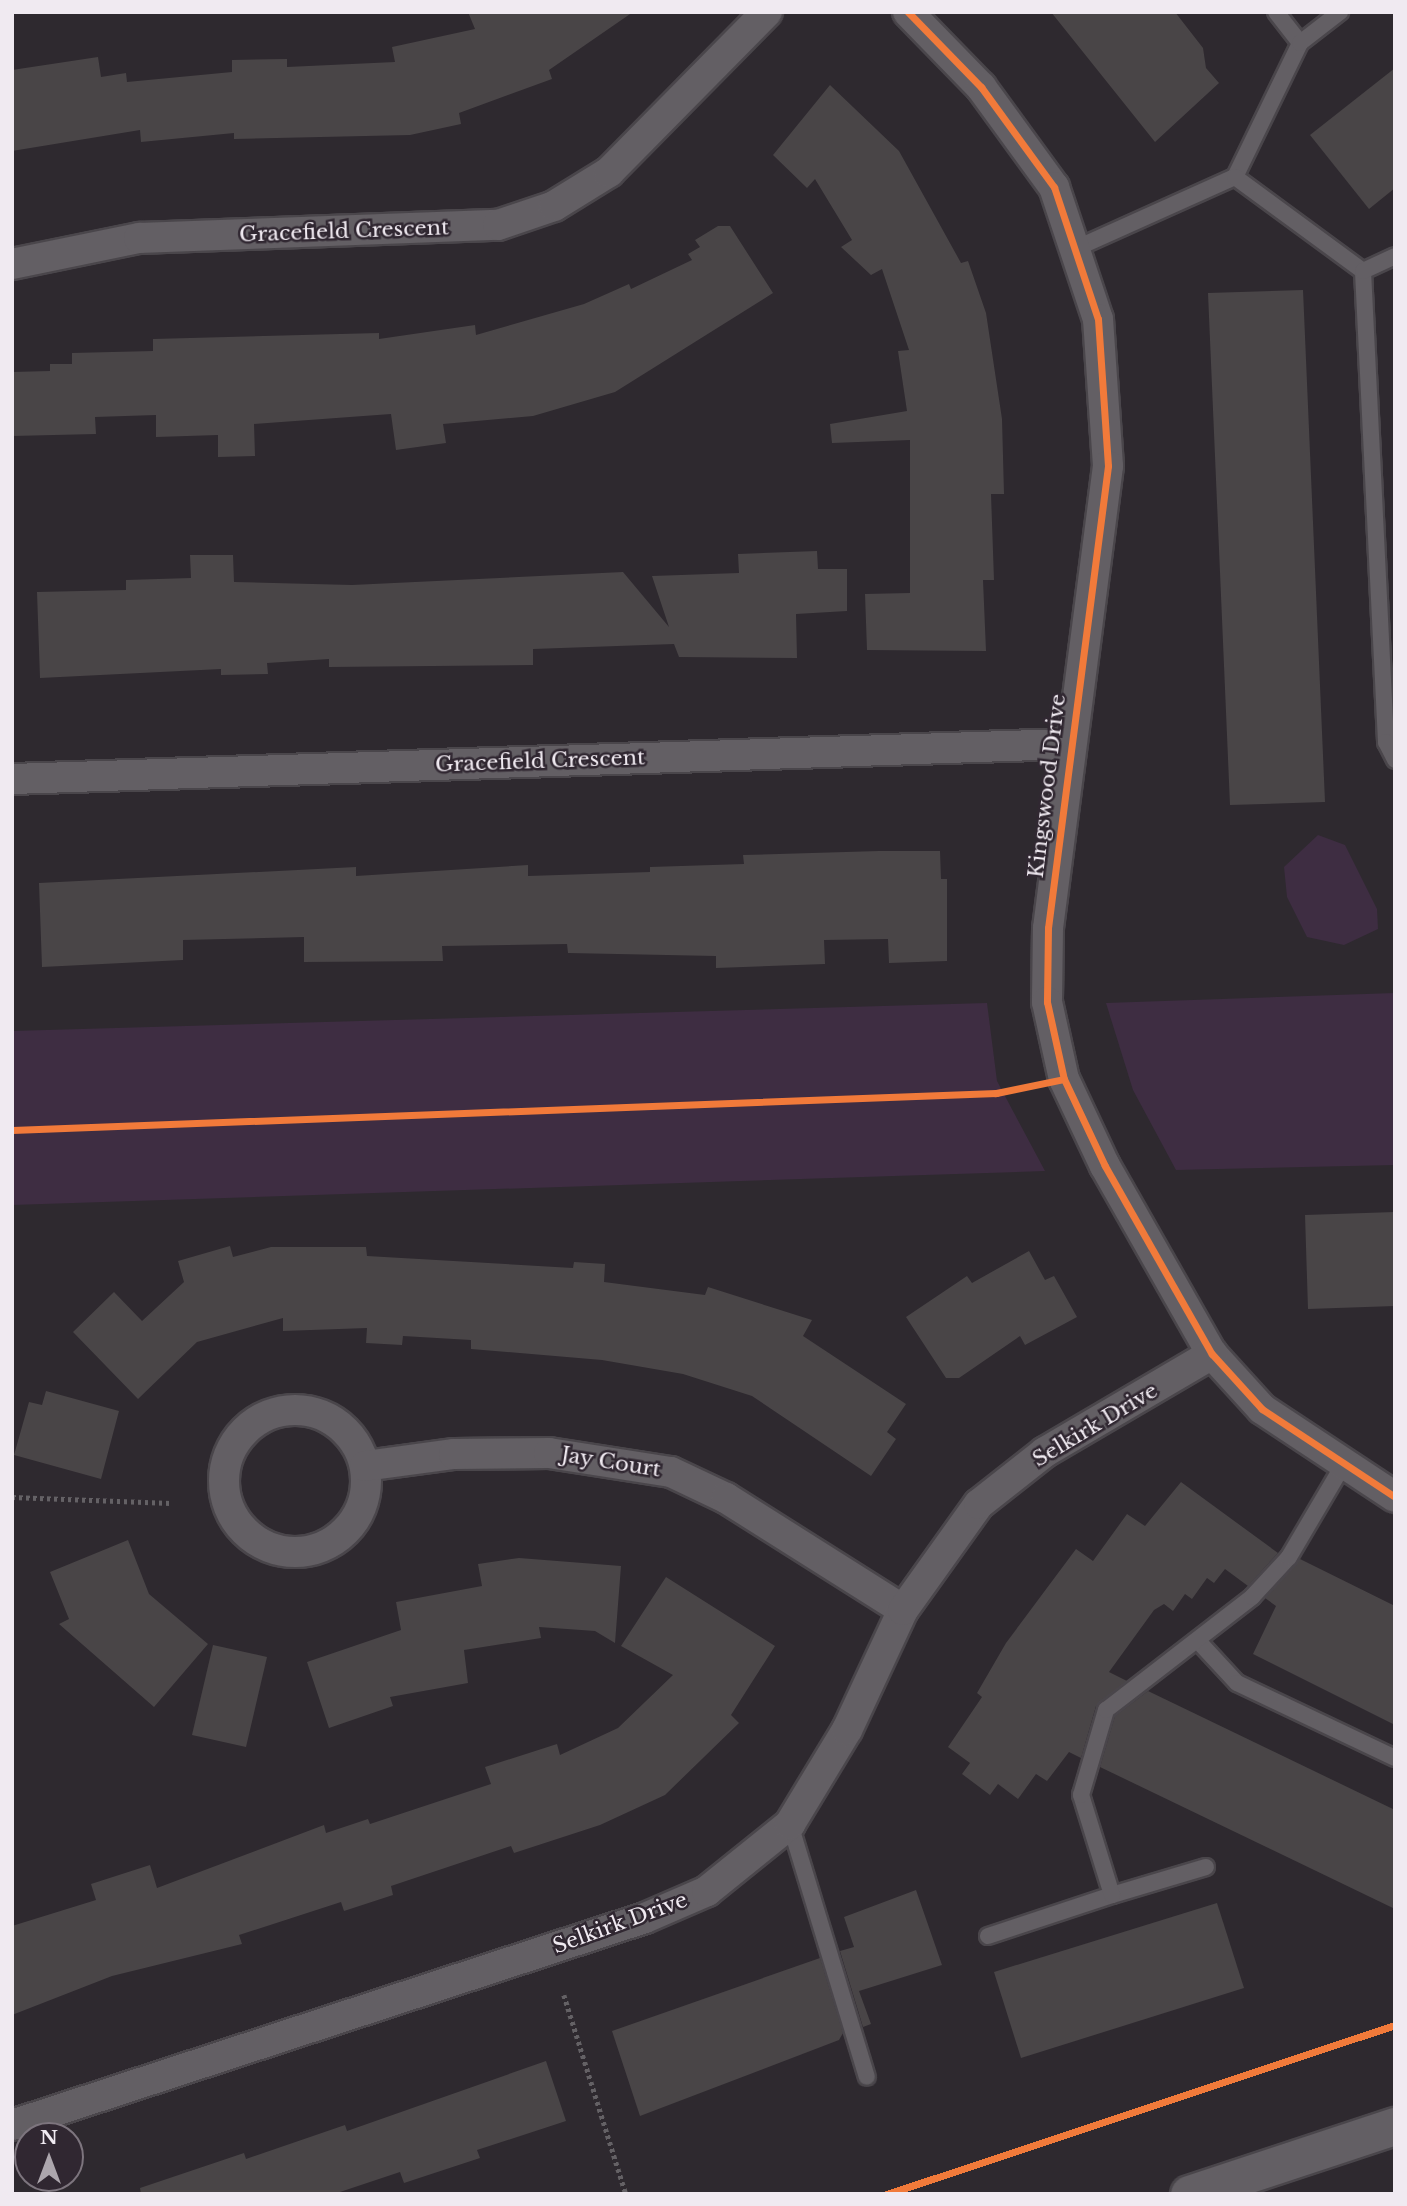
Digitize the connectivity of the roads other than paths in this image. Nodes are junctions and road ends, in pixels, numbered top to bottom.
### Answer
1 (767, 12) edge
2 (908, 12) edge
3 (1276, 12) edge
4 (1340, 12) edge
5 (1300, 43) junction
6 (1235, 177) junction
7 (1079, 247) junction
8 (1395, 256) edge
9 (12, 264) edge
10 (1363, 271) junction
11 (1067, 744) junction
12 (1395, 760) edge
13 (12, 779) edge
14 (1212, 1354) junction
15 (365, 1466) junction
16 (1342, 1467) junction
17 (1395, 1497) edge
18 (903, 1610) junction
19 (1199, 1642) junction
20 (1395, 1758) edge
21 (790, 1824) junction
22 (1206, 1867) dead end
23 (1112, 1895) junction
24 (988, 1936) dead end
25 (867, 2077) dead end
26 (12, 2125) edge
27 (1395, 2126) edge
28 (1189, 2194) edge

1 - 9 street, Gracefield Crescent
2 - 7 street, Kingswood Drive
3 - 5 lane
4 - 5 lane
5 - 6 lane
6 - 7 lane
6 - 10 lane
7 - 11 street, Kingswood Drive
8 - 10 lane
10 - 12 lane
11 - 13 street, Gracefield Crescent
11 - 14 street, Kingswood Drive
14 - 16 street, Kingswood Drive
14 - 18 street, Selkirk Drive
15 - 15 street
15 - 18 street, Jay Court
16 - 17 street, Kingswood Drive
16 - 19 lane
18 - 21 street, Selkirk Drive
19 - 20 lane
19 - 23 lane
21 - 25 lane
21 - 26 street, Selkirk Drive
22 - 23 lane
23 - 24 lane
27 - 28 street

